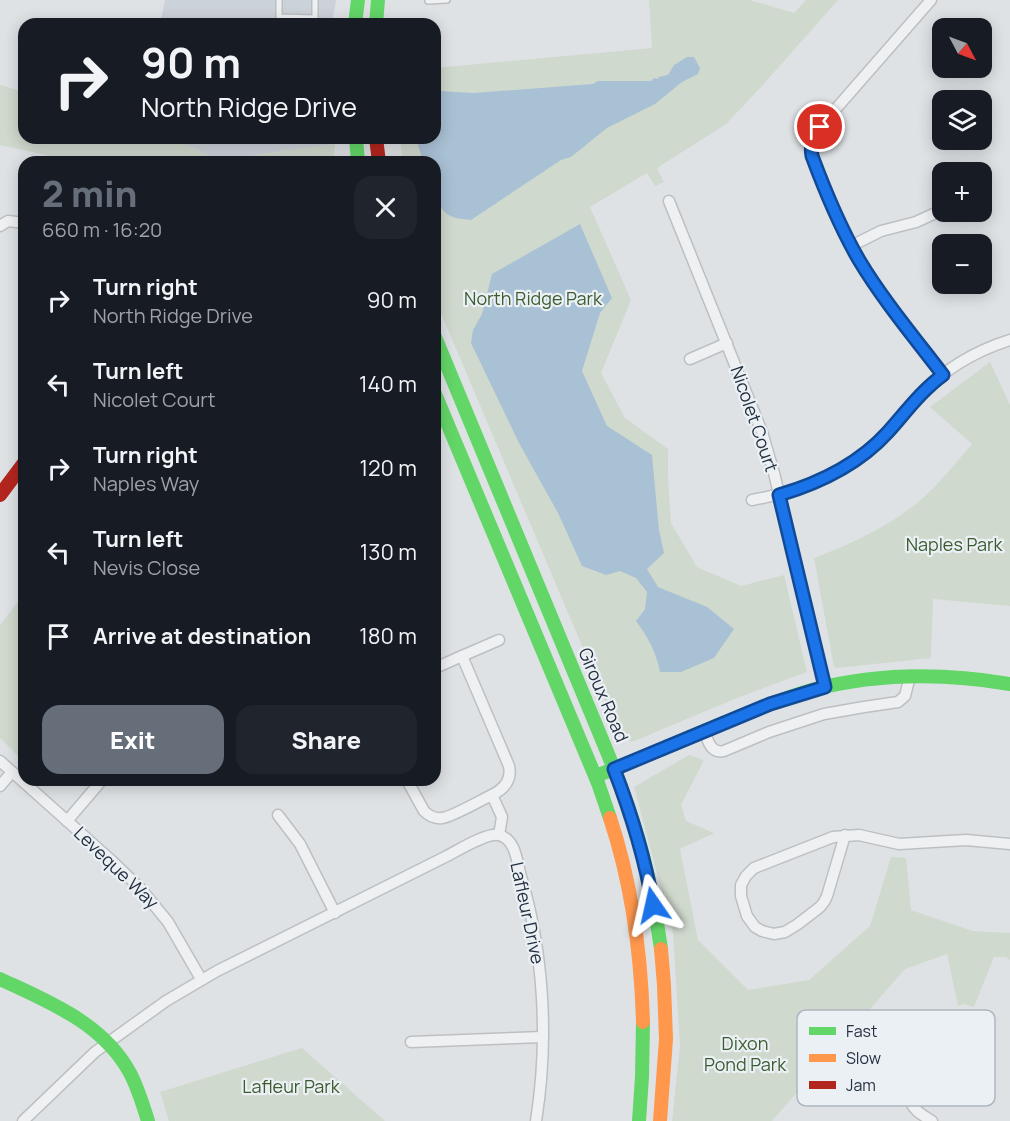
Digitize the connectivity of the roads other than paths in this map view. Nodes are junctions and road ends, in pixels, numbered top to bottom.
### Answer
1 (279, 0) edge
2 (315, 0) edge
3 (378, 0) edge
4 (428, 0) edge
5 (447, 0) edge
6 (931, 0) edge
7 (356, 2) edge
8 (355, 18) edge
9 (376, 18) edge
10 (669, 201) dead end
11 (932, 215) edge
12 (18, 222) edge
13 (1, 223) edge
14 (851, 246) junction
15 (1010, 340) edge
16 (727, 343) junction
17 (441, 351) edge
18 (690, 359) dead end
19 (943, 375) junction
20 (441, 408) edge
21 (18, 471) edge
22 (0, 495) edge
23 (779, 495) junction
24 (752, 501) dead end
25 (499, 640) dead end
26 (462, 656) junction
27 (441, 665) edge
28 (910, 676) junction
29 (1010, 684) edge
30 (825, 687) junction
31 (704, 731) junction
32 (0, 761) edge
33 (614, 769) junction
34 (12, 772) junction
35 (596, 776) junction
36 (18, 777) edge
37 (0, 786) edge
38 (28, 786) edge
39 (97, 786) edge
40 (410, 786) edge
41 (492, 795) junction
42 (278, 815) dead end
43 (67, 821) junction
44 (499, 835) junction
45 (844, 835) junction
46 (1010, 844) edge
47 (335, 913) junction
48 (0, 979) edge
49 (201, 979) junction
50 (543, 1037) junction
51 (108, 1042) junction
52 (411, 1042) dead end
53 (914, 1106) edge
54 (23, 1121) edge
55 (148, 1121) edge
56 (536, 1121) edge
57 (639, 1121) edge
58 (660, 1121) edge
59 (932, 1121) edge

1 - 2 lane
3 - 9 main road
4 - 5 lane
6 - 14 street
7 - 8 main road
10 - 16 street, Nicolet Court
11 - 14 street
12 - 13 street
14 - 19 street
15 - 19 street
16 - 18 street, Nicolet Court
16 - 23 street, Nicolet Court
17 - 33 main road, Giroux Road
19 - 23 street
20 - 35 main road
21 - 22 main road
23 - 24 street, Nicolet Court
23 - 30 street, Nicolet Court
25 - 26 street
26 - 27 street
26 - 41 street
28 - 29 main road
28 - 30 main road
28 - 31 street
30 - 31 main road
31 - 33 main road
32 - 34 street, Leveque Way
33 - 35 main road
33 - 58 main road, Giroux Road
34 - 36 street, Leveque Way
34 - 37 street
35 - 57 main road
38 - 43 street, Leveque Way
39 - 43 street
40 - 41 street
41 - 44 street
42 - 47 street
43 - 49 street, Leveque Way
44 - 47 street
44 - 50 street, Lafleur Drive
45 - 45 street
45 - 46 street
47 - 49 street
48 - 51 main road
49 - 51 street
50 - 52 street
50 - 56 street, Lafleur Drive
51 - 54 street
51 - 55 main road
53 - 59 street

